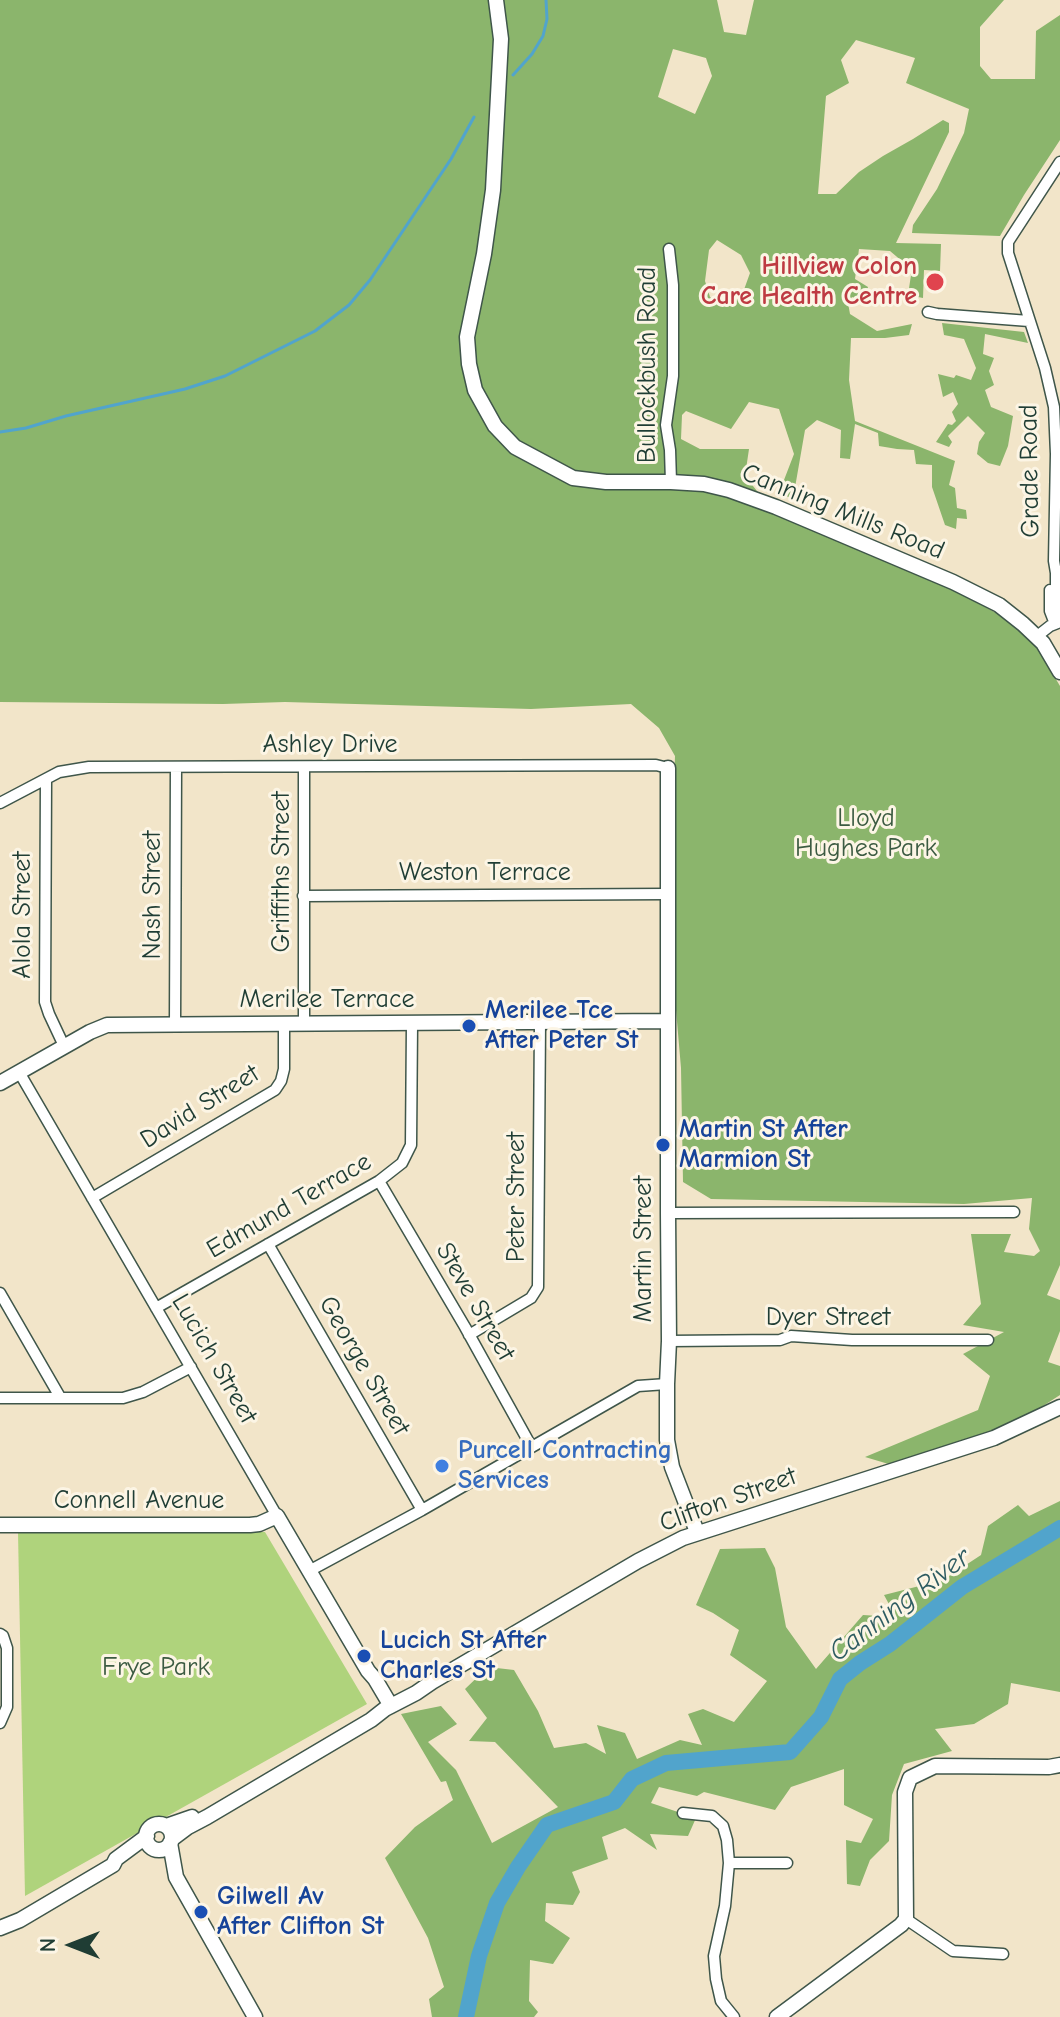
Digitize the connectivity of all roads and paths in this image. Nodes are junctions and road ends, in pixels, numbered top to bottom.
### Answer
1 (496, 0) edge
2 (1060, 162) edge
3 (669, 249) dead end
4 (928, 312) dead end
5 (1029, 321) junction
6 (1058, 454) edge
7 (671, 482) junction
8 (1059, 622) edge
9 (1039, 640) junction
10 (1060, 672) edge
11 (176, 767) junction
12 (304, 768) junction
13 (668, 768) joint
14 (46, 779) junction
15 (0, 803) edge
16 (667, 894) junction
17 (303, 896) junction
18 (668, 1021) junction
19 (540, 1022) junction
20 (175, 1024) junction
21 (284, 1024) junction
22 (304, 1024) junction
23 (412, 1024) junction
24 (64, 1046) junction
25 (19, 1072) junction
26 (0, 1083) edge
27 (379, 1181) junction
28 (92, 1198) junction
29 (1014, 1212) dead end
30 (668, 1213) junction
31 (268, 1244) junction
32 (0, 1293) edge
33 (156, 1308) junction
34 (469, 1335) junction
35 (988, 1340) dead end
36 (669, 1341) junction
37 (191, 1367) junction
38 (667, 1384) junction
39 (60, 1397) junction
40 (0, 1398) edge
41 (1060, 1407) edge
42 (531, 1446) junction
43 (422, 1510) junction
44 (277, 1516) junction
45 (0, 1525) edge
46 (697, 1532) junction
47 (309, 1571) junction
48 (0, 1634) edge
49 (386, 1705) junction
50 (0, 1723) edge
51 (1056, 1767) edge
52 (683, 1813) dead end
53 (161, 1840) junction
54 (729, 1863) junction
55 (787, 1863) dead end
56 (906, 1919) junction
57 (0, 1928) edge
58 (1003, 1954) dead end
59 (255, 2017) edge
60 (734, 2017) edge
61 (777, 2017) edge

1 - 7 main road, Canning Mills Road
2 - 5 street, Grade Road
3 - 7 street, Bullockbush Road
4 - 5 street
5 - 6 street, Grade Road
6 - 8 street, Grade Road
7 - 9 main road, Canning Mills Road
8 - 9 street
9 - 10 main road, Canning Mills Road
11 - 12 street, Ashley Drive
11 - 14 street, Ashley Drive
11 - 20 street, Nash Street
12 - 13 street, Ashley Drive
12 - 17 street, Griffiths Street
13 - 16 main road, Martin Street
14 - 15 street, Ashley Drive
14 - 24 street, Alola Street
16 - 17 street, Weston Terrace
16 - 18 main road, Martin Street
17 - 22 street, Griffiths Street
18 - 19 main road, Merilee Terrace
18 - 30 main road, Martin Street
19 - 23 main road, Merilee Terrace
19 - 34 street, Peter Street
20 - 21 main road, Merilee Terrace
20 - 24 main road, Merilee Terrace
21 - 22 main road, Merilee Terrace
21 - 28 street, David Street
22 - 23 main road, Merilee Terrace
23 - 27 street, Edmund Terrace
24 - 25 main road, Merilee Terrace
25 - 26 main road, Merilee Terrace
25 - 28 street, Lucich Street
27 - 31 street, Edmund Terrace
27 - 34 street, Steve Street
28 - 33 street, Lucich Street
29 - 30 street
30 - 36 main road, Martin Street
31 - 33 street, Edmund Terrace
31 - 43 street, George Street
32 - 39 street
33 - 37 street, Lucich Street
34 - 42 street, Steve Street
35 - 36 street, Dyer Street
36 - 38 main road, Martin Street
37 - 39 street
37 - 44 street, Lucich Street
38 - 42 street
38 - 46 main road, Martin Street
39 - 40 street
41 - 46 main road, Clifton Street
42 - 43 street
43 - 47 street
44 - 45 main road, Connell Avenue
44 - 47 main road, Lucich Street
46 - 49 main road, Clifton Street
47 - 49 main road, Lucich Street
48 - 50 street
49 - 53 main road, Clifton Street
51 - 56 main road
52 - 54 street
53 - 57 main road, Clifton Street
53 - 59 main road
54 - 55 street
54 - 60 street
56 - 58 street
56 - 61 main road

